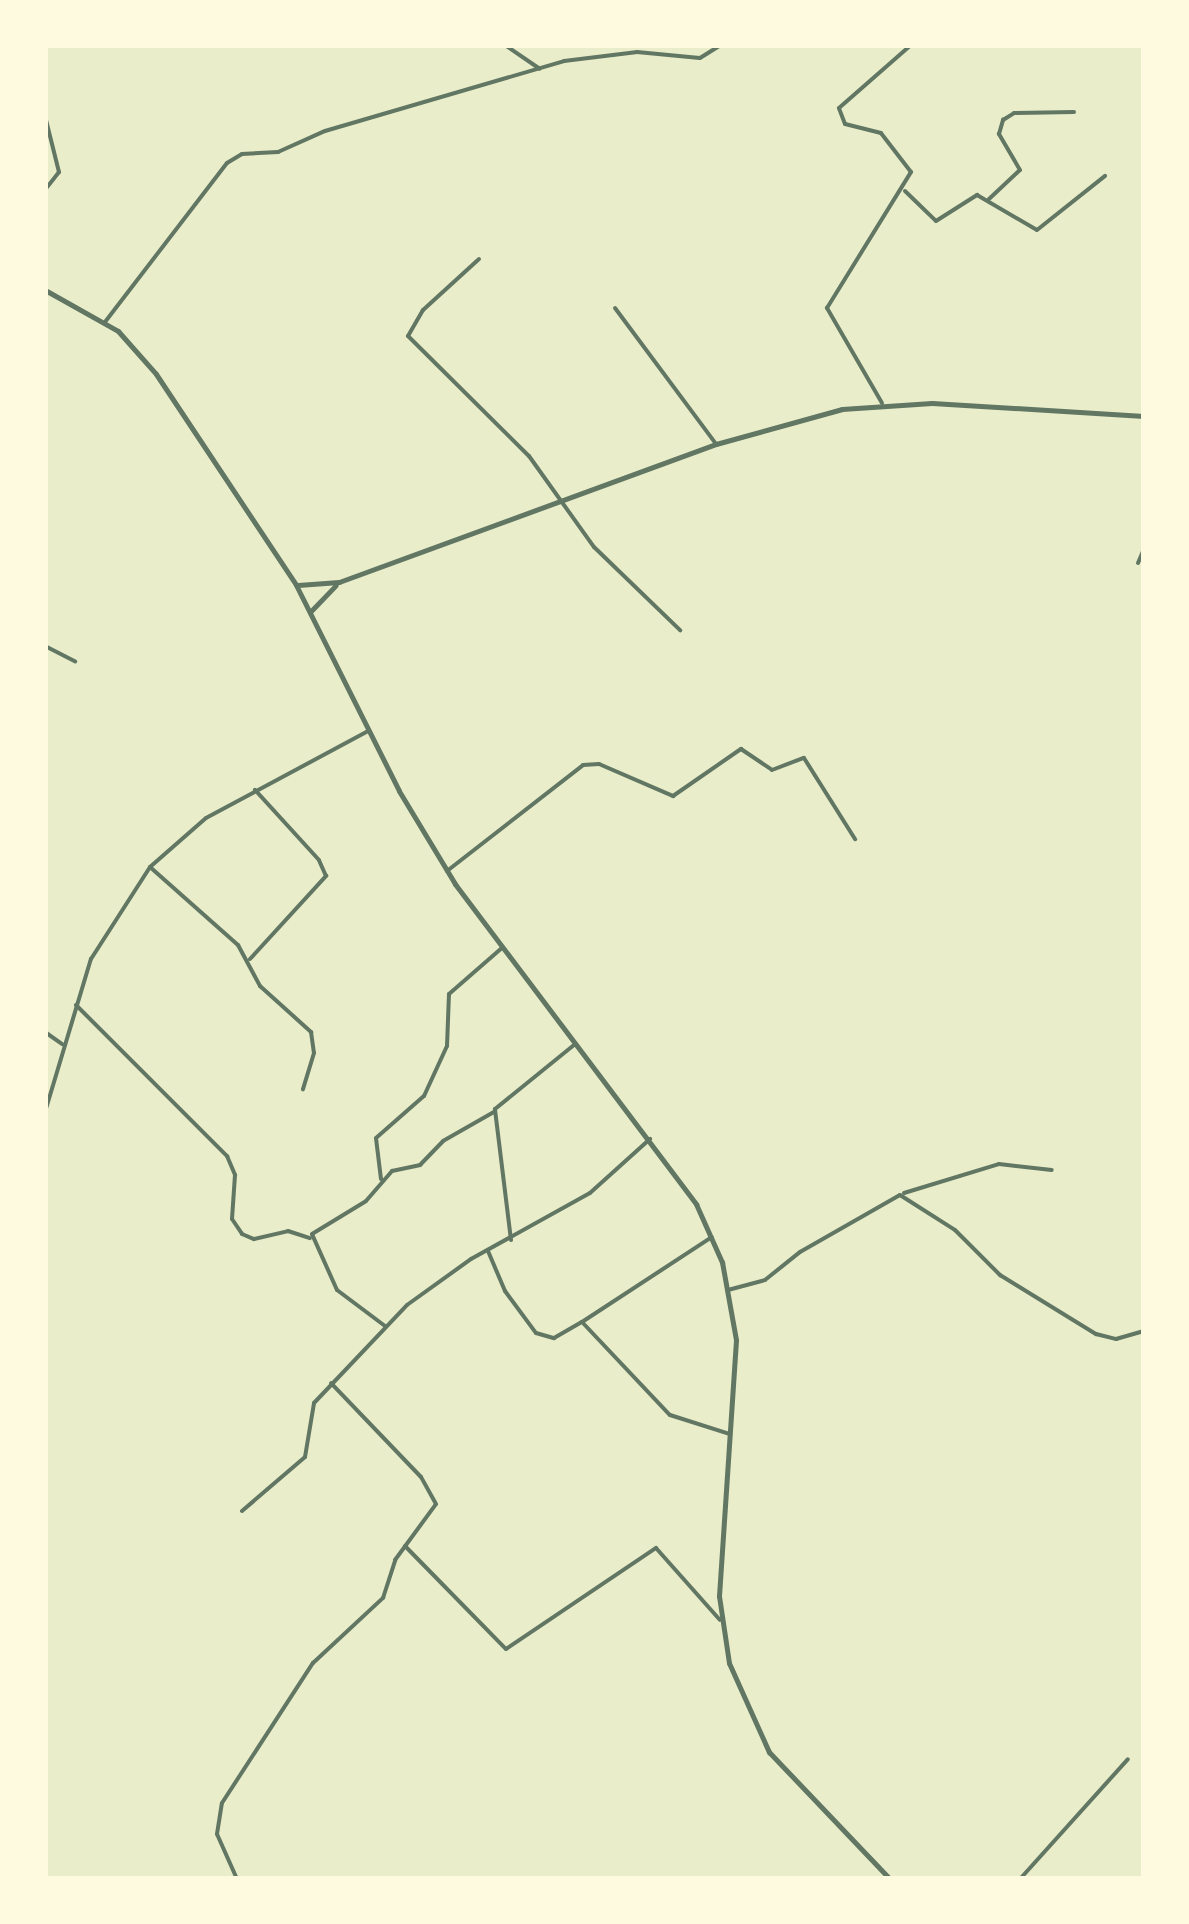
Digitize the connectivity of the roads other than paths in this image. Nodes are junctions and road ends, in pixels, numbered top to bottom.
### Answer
1 (504, 45) edge
2 (722, 45) edge
3 (911, 45) edge
4 (540, 68) junction
5 (1074, 112) dead end
6 (45, 116) edge
7 (1104, 176) dead end
8 (45, 190) edge
9 (905, 191) junction
10 (989, 199) junction
11 (479, 259) dead end
12 (45, 290) edge
13 (615, 308) dead end
14 (105, 322) junction
15 (882, 402) junction
16 (1144, 416) edge
17 (716, 444) junction
18 (562, 497) junction
19 (1144, 549) edge
20 (1138, 563) dead end
21 (338, 582) junction
22 (296, 586) junction
23 (310, 612) junction
24 (680, 630) dead end
25 (45, 646) edge
26 (75, 662) dead end
27 (368, 731) junction
28 (255, 790) junction
29 (855, 839) dead end
30 (150, 867) junction
31 (447, 871) junction
32 (502, 948) junction
33 (250, 959) junction
34 (76, 1006) junction
35 (45, 1032) edge
36 (64, 1045) junction
37 (574, 1045) junction
38 (304, 1089) dead end
39 (45, 1112) edge
40 (494, 1112) junction
41 (650, 1139) junction
42 (1052, 1170) dead end
43 (382, 1179) junction
44 (900, 1195) junction
45 (712, 1237) junction
46 (310, 1238) junction
47 (511, 1241) junction
48 (488, 1251) junction
49 (728, 1290) junction
50 (582, 1322) junction
51 (386, 1326) junction
52 (1144, 1331) edge
53 (332, 1383) junction
54 (730, 1434) junction
55 (242, 1512) dead end
56 (405, 1546) junction
57 (720, 1620) junction
58 (1128, 1759) dead end
59 (237, 1879) edge
60 (890, 1879) edge
61 (1020, 1879) edge

1 - 4 street
2 - 4 street
3 - 9 street
4 - 14 street
5 - 10 street
6 - 8 street
7 - 10 street
9 - 10 street
9 - 15 street
11 - 18 street
12 - 14 street
13 - 17 street
14 - 22 street
15 - 16 street
15 - 17 street
17 - 18 street
18 - 21 street
18 - 24 street
19 - 20 street
21 - 22 street
21 - 23 street
22 - 23 street
23 - 27 street
25 - 26 street
27 - 28 street
27 - 31 street
28 - 30 street
28 - 33 street
29 - 31 street
30 - 33 street
30 - 34 street
31 - 32 street
32 - 37 street
32 - 43 street
33 - 38 street
34 - 36 street
34 - 46 street
35 - 36 street
36 - 39 street
37 - 40 street
37 - 41 street
40 - 43 street
40 - 47 street
41 - 45 street
41 - 47 street
42 - 44 street
43 - 46 street
44 - 49 street
44 - 52 street
45 - 49 street
45 - 50 street
46 - 51 street
47 - 48 street
48 - 50 street
48 - 51 street
49 - 54 street
50 - 54 street
51 - 53 street
53 - 55 street
53 - 56 street
54 - 57 street
56 - 57 street
56 - 59 street
57 - 60 street
58 - 61 street

